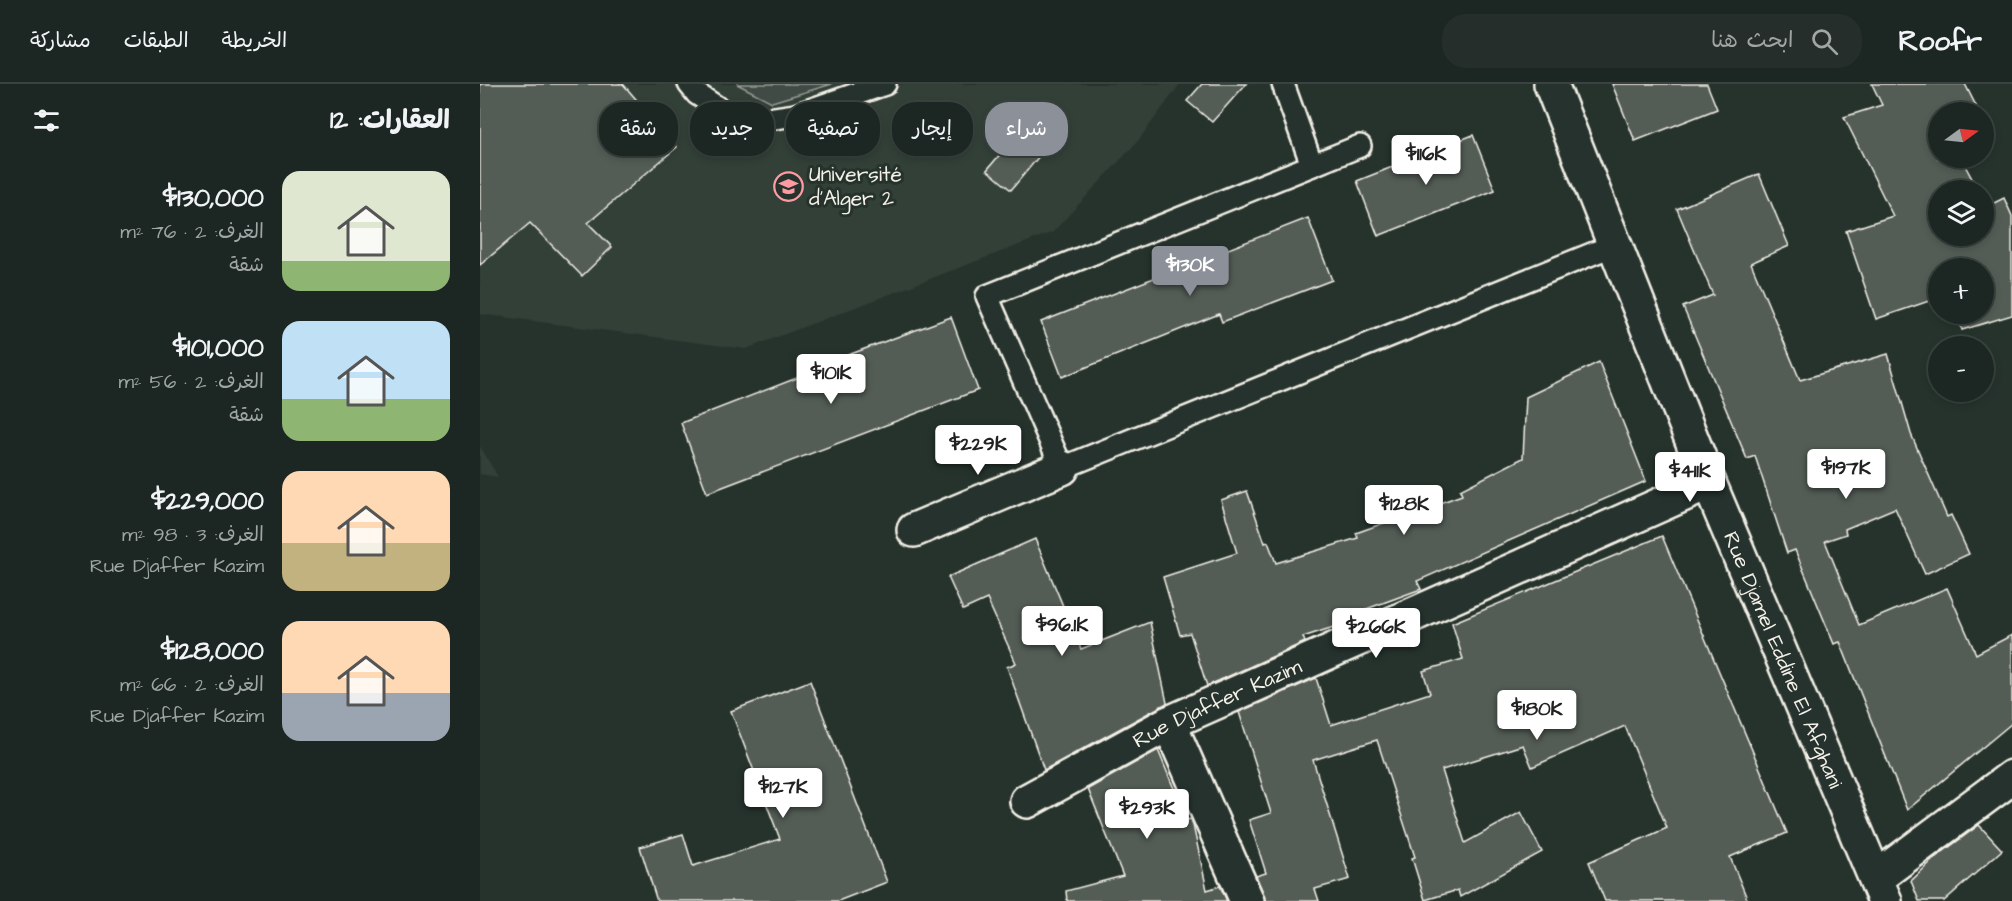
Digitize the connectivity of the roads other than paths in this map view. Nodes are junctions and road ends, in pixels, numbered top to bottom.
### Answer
1 (689, 84) edge
2 (885, 84) edge
3 (1283, 84) edge
4 (1551, 84) edge
5 (1360, 146) dead end
6 (1312, 165) junction
7 (1614, 245) junction
8 (1062, 468) junction
9 (1709, 483) junction
10 (914, 530) dead end
11 (1169, 723) junction
12 (2012, 777) edge
13 (1027, 801) dead end
14 (1880, 890) edge
15 (1247, 901) edge

1 - 2 lane
3 - 6 lane
4 - 7 street, Rue Djamel Eddine El Afghani
5 - 6 lane
6 - 8 lane
7 - 8 lane
7 - 9 street, Rue Djamel Eddine El Afghani
8 - 10 street
9 - 11 street, Rue Djaffer Kazim
9 - 14 street, Rue Djamel Eddine El Afghani
11 - 13 street, Rue Djaffer Kazim
11 - 15 street
12 - 14 street

